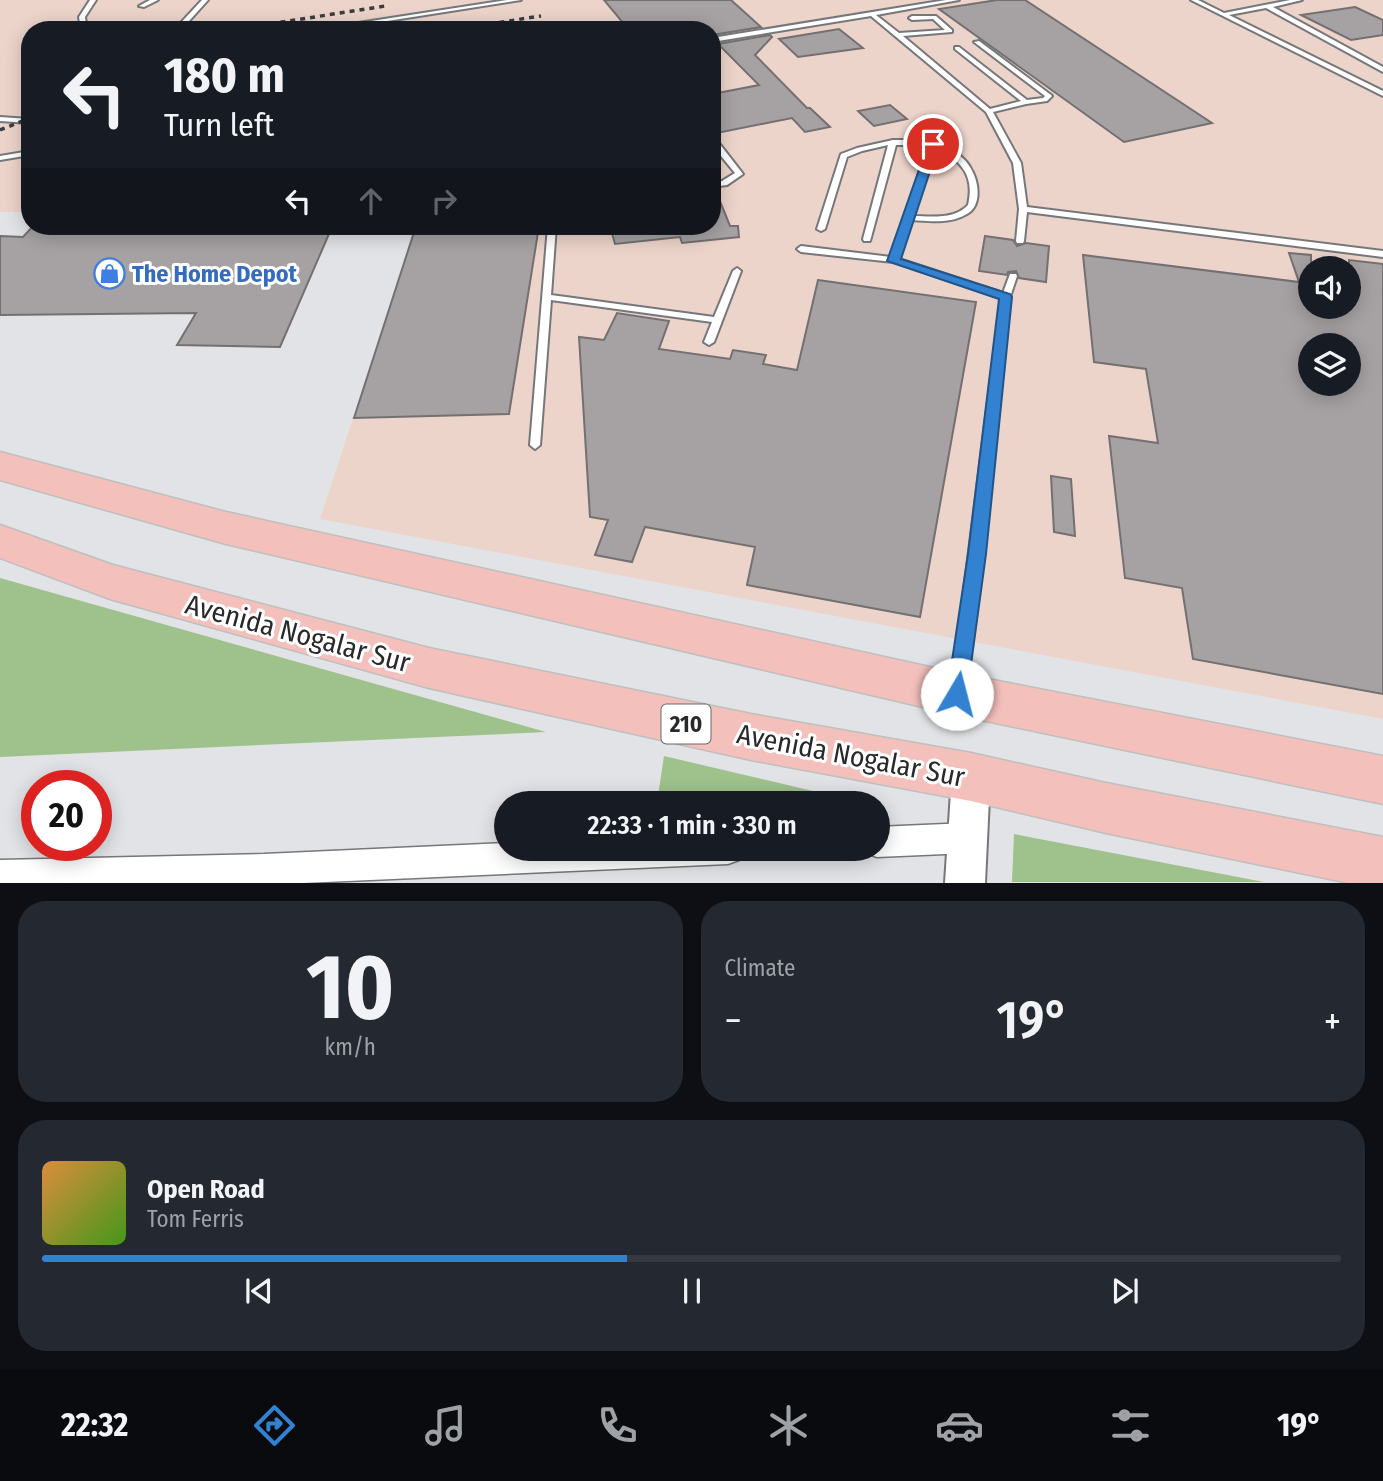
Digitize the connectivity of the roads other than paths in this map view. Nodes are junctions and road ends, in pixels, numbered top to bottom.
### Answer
1 (93, 0) edge
2 (155, 0) edge
3 (205, 0) edge
4 (518, 0) edge
5 (956, 0) edge
6 (1194, 0) edge
7 (1299, 0) edge
8 (142, 6) dead end
9 (1267, 6) junction
10 (872, 14) junction
11 (1225, 14) junction
12 (82, 21) edge
13 (185, 21) edge
14 (377, 21) edge
15 (930, 33) junction
16 (898, 36) junction
17 (721, 39) edge
18 (977, 42) dead end
19 (957, 48) dead end
20 (1383, 70) edge
21 (1383, 94) edge
22 (1026, 102) junction
23 (989, 111) junction
24 (0, 119) edge
25 (21, 120) edge
26 (893, 142) junction
27 (933, 144) junction
28 (721, 151) edge
29 (21, 154) edge
30 (0, 158) edge
31 (721, 184) edge
32 (1023, 209) junction
33 (910, 218) junction
34 (821, 229) dead end
35 (551, 235) edge
36 (867, 239) dead end
37 (1020, 242) dead end
38 (801, 248) dead end
39 (1383, 254) edge
40 (894, 261) junction
41 (737, 271) dead end
42 (1013, 276) dead end
43 (546, 297) junction
44 (1006, 297) junction
45 (718, 320) junction
46 (709, 342) dead end
47 (535, 445) dead end
48 (0, 466) edge
49 (0, 541) edge
50 (957, 694) junction
51 (971, 777) junction
52 (1383, 780) edge
53 (968, 838) junction
54 (890, 841) edge
55 (494, 859) edge
56 (1383, 863) edge
57 (0, 875) edge
58 (964, 883) edge

1 - 12 lane
2 - 8 lane
3 - 13 lane
4 - 14 lane
5 - 10 lane
6 - 11 lane
7 - 9 lane
9 - 11 lane
9 - 20 lane
10 - 16 lane
10 - 17 lane
11 - 21 lane
15 - 15 lane
15 - 16 lane
16 - 23 lane
18 - 22 lane
19 - 22 lane
22 - 23 lane
23 - 32 lane
24 - 25 lane
26 - 27 lane
26 - 34 lane
26 - 36 lane
27 - 33 lane
27 - 33 lane
28 - 31 lane
29 - 30 lane
32 - 37 lane
32 - 39 lane
33 - 40 lane
35 - 43 lane
38 - 40 lane
40 - 44 lane
41 - 45 lane
42 - 44 lane
43 - 45 lane
43 - 47 lane
44 - 50 lane
45 - 46 lane
48 - 50 highway
49 - 51 highway, Avenida Nogalar Sur / 210
50 - 52 highway
51 - 53 street
51 - 56 highway, Avenida Nogalar Sur / 210
53 - 54 street
53 - 58 street
55 - 57 street

